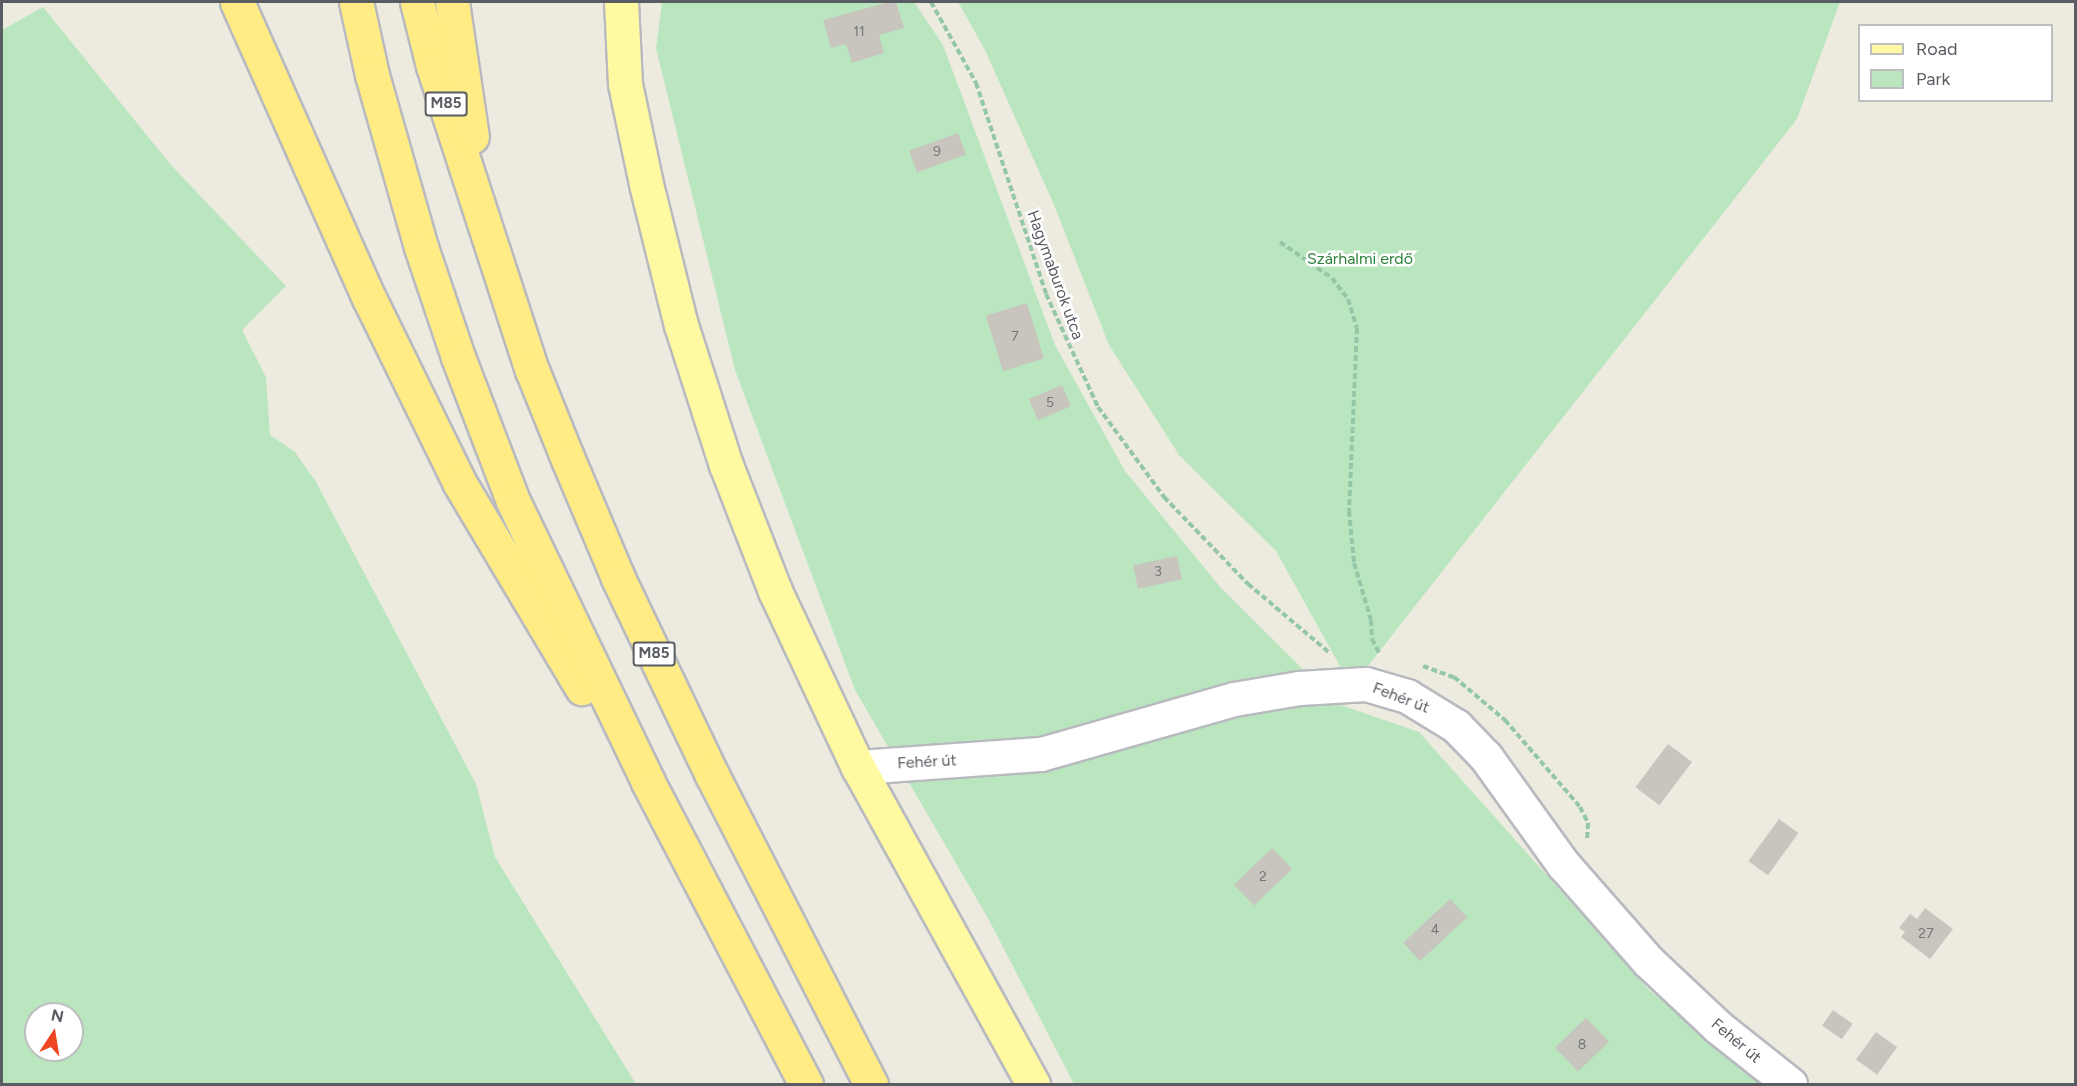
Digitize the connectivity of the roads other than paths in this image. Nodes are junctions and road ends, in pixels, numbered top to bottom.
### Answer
1 (237, 2) edge
2 (356, 2) edge
3 (417, 2) edge
4 (452, 2) edge
5 (621, 2) edge
6 (480, 205) junction
7 (858, 767) junction
8 (648, 782) junction
9 (806, 1084) edge
10 (871, 1084) edge
11 (1033, 1084) edge
12 (1790, 1084) edge

1 - 8 highway
2 - 8 highway
3 - 6 highway, M85
4 - 6 highway
5 - 7 main road
6 - 10 highway, M85
7 - 11 main road
7 - 12 street, Fehér út
8 - 9 highway

